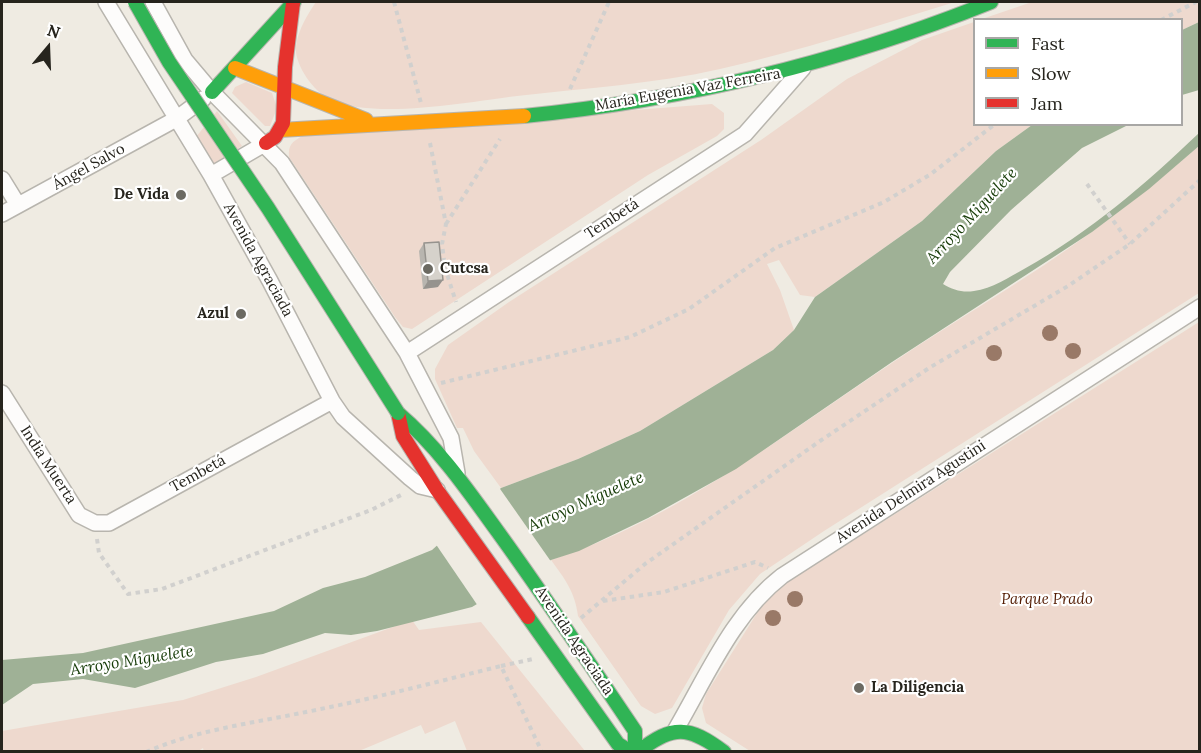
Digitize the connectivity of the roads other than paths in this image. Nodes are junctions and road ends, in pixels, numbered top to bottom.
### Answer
1 (106, 2) edge
2 (135, 2) edge
3 (153, 2) edge
4 (293, 2) edge
5 (991, 2) edge
6 (235, 68) junction
7 (803, 68) junction
8 (285, 89) junction
9 (212, 92) junction
10 (176, 119) junction
11 (373, 123) junction
12 (280, 130) junction
13 (266, 143) junction
14 (211, 175) junction
15 (2, 179) edge
16 (18, 206) junction
17 (2, 214) edge
18 (1200, 307) edge
19 (406, 353) junction
20 (2, 393) edge
21 (332, 401) junction
22 (398, 413) junction
23 (458, 476) junction
24 (437, 490) junction
25 (95, 523) joint
26 (676, 729) junction
27 (635, 752) edge
28 (724, 752) edge

1 - 10 street, Avenida Agraciada
2 - 22 main road, Avenida Agraciada, bridge
3 - 9 street, Avenida Agraciada
4 - 6 main road
4 - 8 main road
5 - 7 main road, María Eugenia Vaz Ferreira
6 - 8 main road, María Eugenia Vaz Ferreira
6 - 9 main road
7 - 11 main road, María Eugenia Vaz Ferreira
7 - 19 street, Tembetá
8 - 11 main road, María Eugenia Vaz Ferreira
8 - 12 main road
9 - 10 street, Ángel Salvo
9 - 13 street, Avenida Agraciada
10 - 14 street, Avenida Agraciada
10 - 16 street, Ángel Salvo
11 - 12 main road, María Eugenia Vaz Ferreira
12 - 13 main road
13 - 14 street
13 - 19 street, Avenida Agraciada
14 - 21 street, Avenida Agraciada
15 - 16 street
16 - 17 street, Ángel Salvo
18 - 26 street, Avenida Delmira Agustini
19 - 23 street, Avenida Agraciada
20 - 25 street, India Muerta
21 - 24 street, Avenida Agraciada
21 - 25 street, Tembetá
22 - 23 main road, Avenida Agraciada
22 - 24 main road, Avenida Agraciada
23 - 27 main road, Avenida Agraciada
24 - 27 main road, Avenida Agraciada
26 - 27 main road
26 - 28 main road

